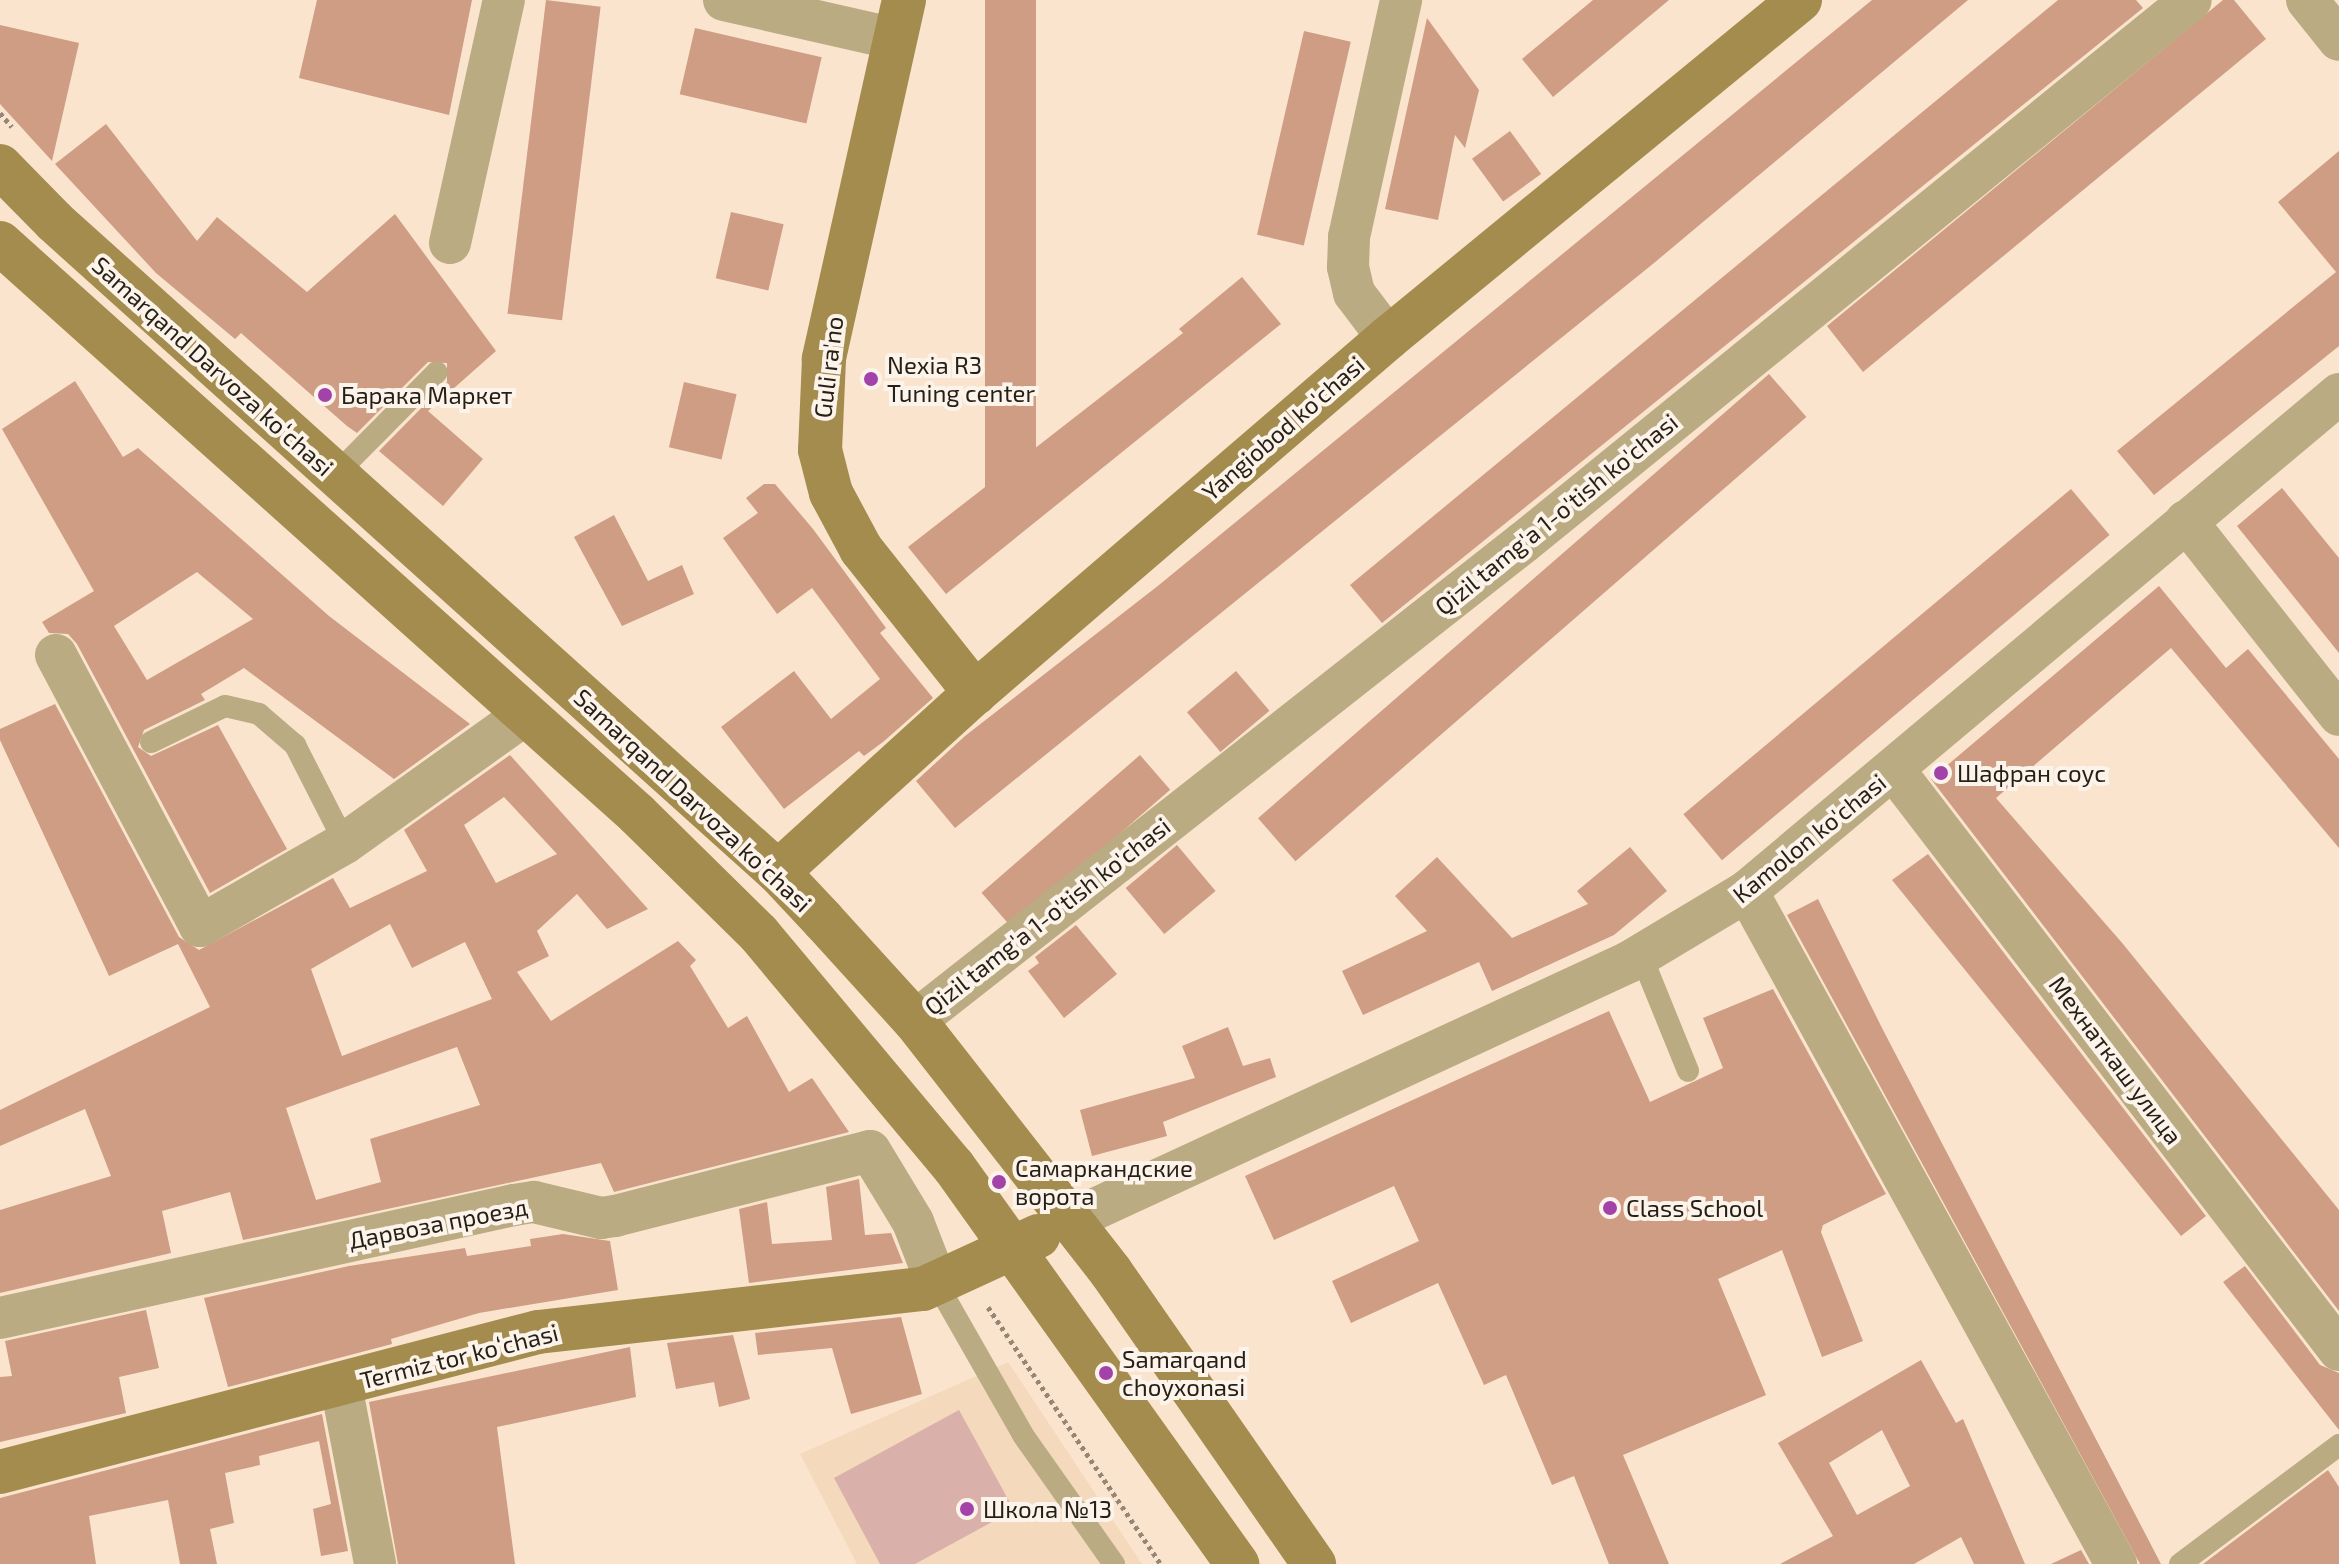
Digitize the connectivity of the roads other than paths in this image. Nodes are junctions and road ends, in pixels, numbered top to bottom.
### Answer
1 (504, 0) edge
2 (724, 0) edge
3 (1401, 0) edge
4 (1800, 0) edge
5 (2191, 0) edge
6 (2307, 0) edge
7 (899, 19) edge
8 (2339, 40) edge
9 (0, 166) edge
10 (0, 243) edge
11 (450, 243) dead end
12 (1388, 338) junction
13 (437, 372) dead end
14 (2339, 394) edge
15 (334, 476) junction
16 (2186, 521) junction
17 (56, 655) dead end
18 (975, 693) junction
19 (526, 714) junction
20 (2339, 715) edge
21 (151, 742) dead end
22 (1894, 770) junction
23 (345, 843) junction
24 (778, 872) junction
25 (1747, 891) junction
26 (1641, 955) junction
27 (915, 1021) junction
28 (1688, 1071) dead end
29 (1069, 1221) junction
30 (1014, 1248) junction
31 (937, 1284) junction
32 (0, 1318) edge
33 (2339, 1350) edge
34 (341, 1385) junction
35 (2339, 1445) edge
36 (0, 1472) edge
37 (375, 1564) edge
38 (1114, 1564) edge
39 (1237, 1564) edge
40 (1314, 1564) edge
41 (2116, 1564) edge
42 (2180, 1564) edge

1 - 11 street
2 - 7 street
3 - 12 street
4 - 12 main road, Yangiobod ko'chasi
5 - 27 street, Qizil tamg'a 1-o'tish ko'chasi
6 - 8 street
7 - 18 main road, Guli ra'no
9 - 15 main road, Samarqand Darvoza koʻchasi
10 - 19 main road, Samarqand Darvoza koʻchasi
12 - 18 main road, Yangiobod ko'chasi
13 - 15 lane
14 - 16 street, Kamolon ko'chasi
15 - 24 main road, Samarqand Darvoza koʻchasi
16 - 20 street
16 - 22 street, Kamolon ko'chasi
17 - 23 street
18 - 24 main road, Yangiobod ko'chasi
19 - 23 street
19 - 30 main road, Samarqand Darvoza koʻchasi
21 - 23 lane
22 - 25 street, Kamolon ko'chasi
22 - 33 street, Мехнаткаш улица
24 - 27 main road, Samarqand Darvoza koʻchasi
25 - 26 street, Kamolon ko'chasi
25 - 41 street
26 - 28 lane
26 - 29 street, Kamolon ko'chasi
27 - 29 main road, Samarqand Darvoza koʻchasi
29 - 30 main road, Termiz tor koʻchasi
29 - 40 main road, Samarqand Darvoza koʻchasi
30 - 31 main road, Termiz tor koʻchasi
30 - 39 main road, Samarqand Darvoza koʻchasi
31 - 32 street, Дарвоза проезд
31 - 34 main road, Termiz tor koʻchasi
31 - 38 lane
34 - 36 main road, Termiz tor koʻchasi
34 - 37 street
35 - 42 lane

